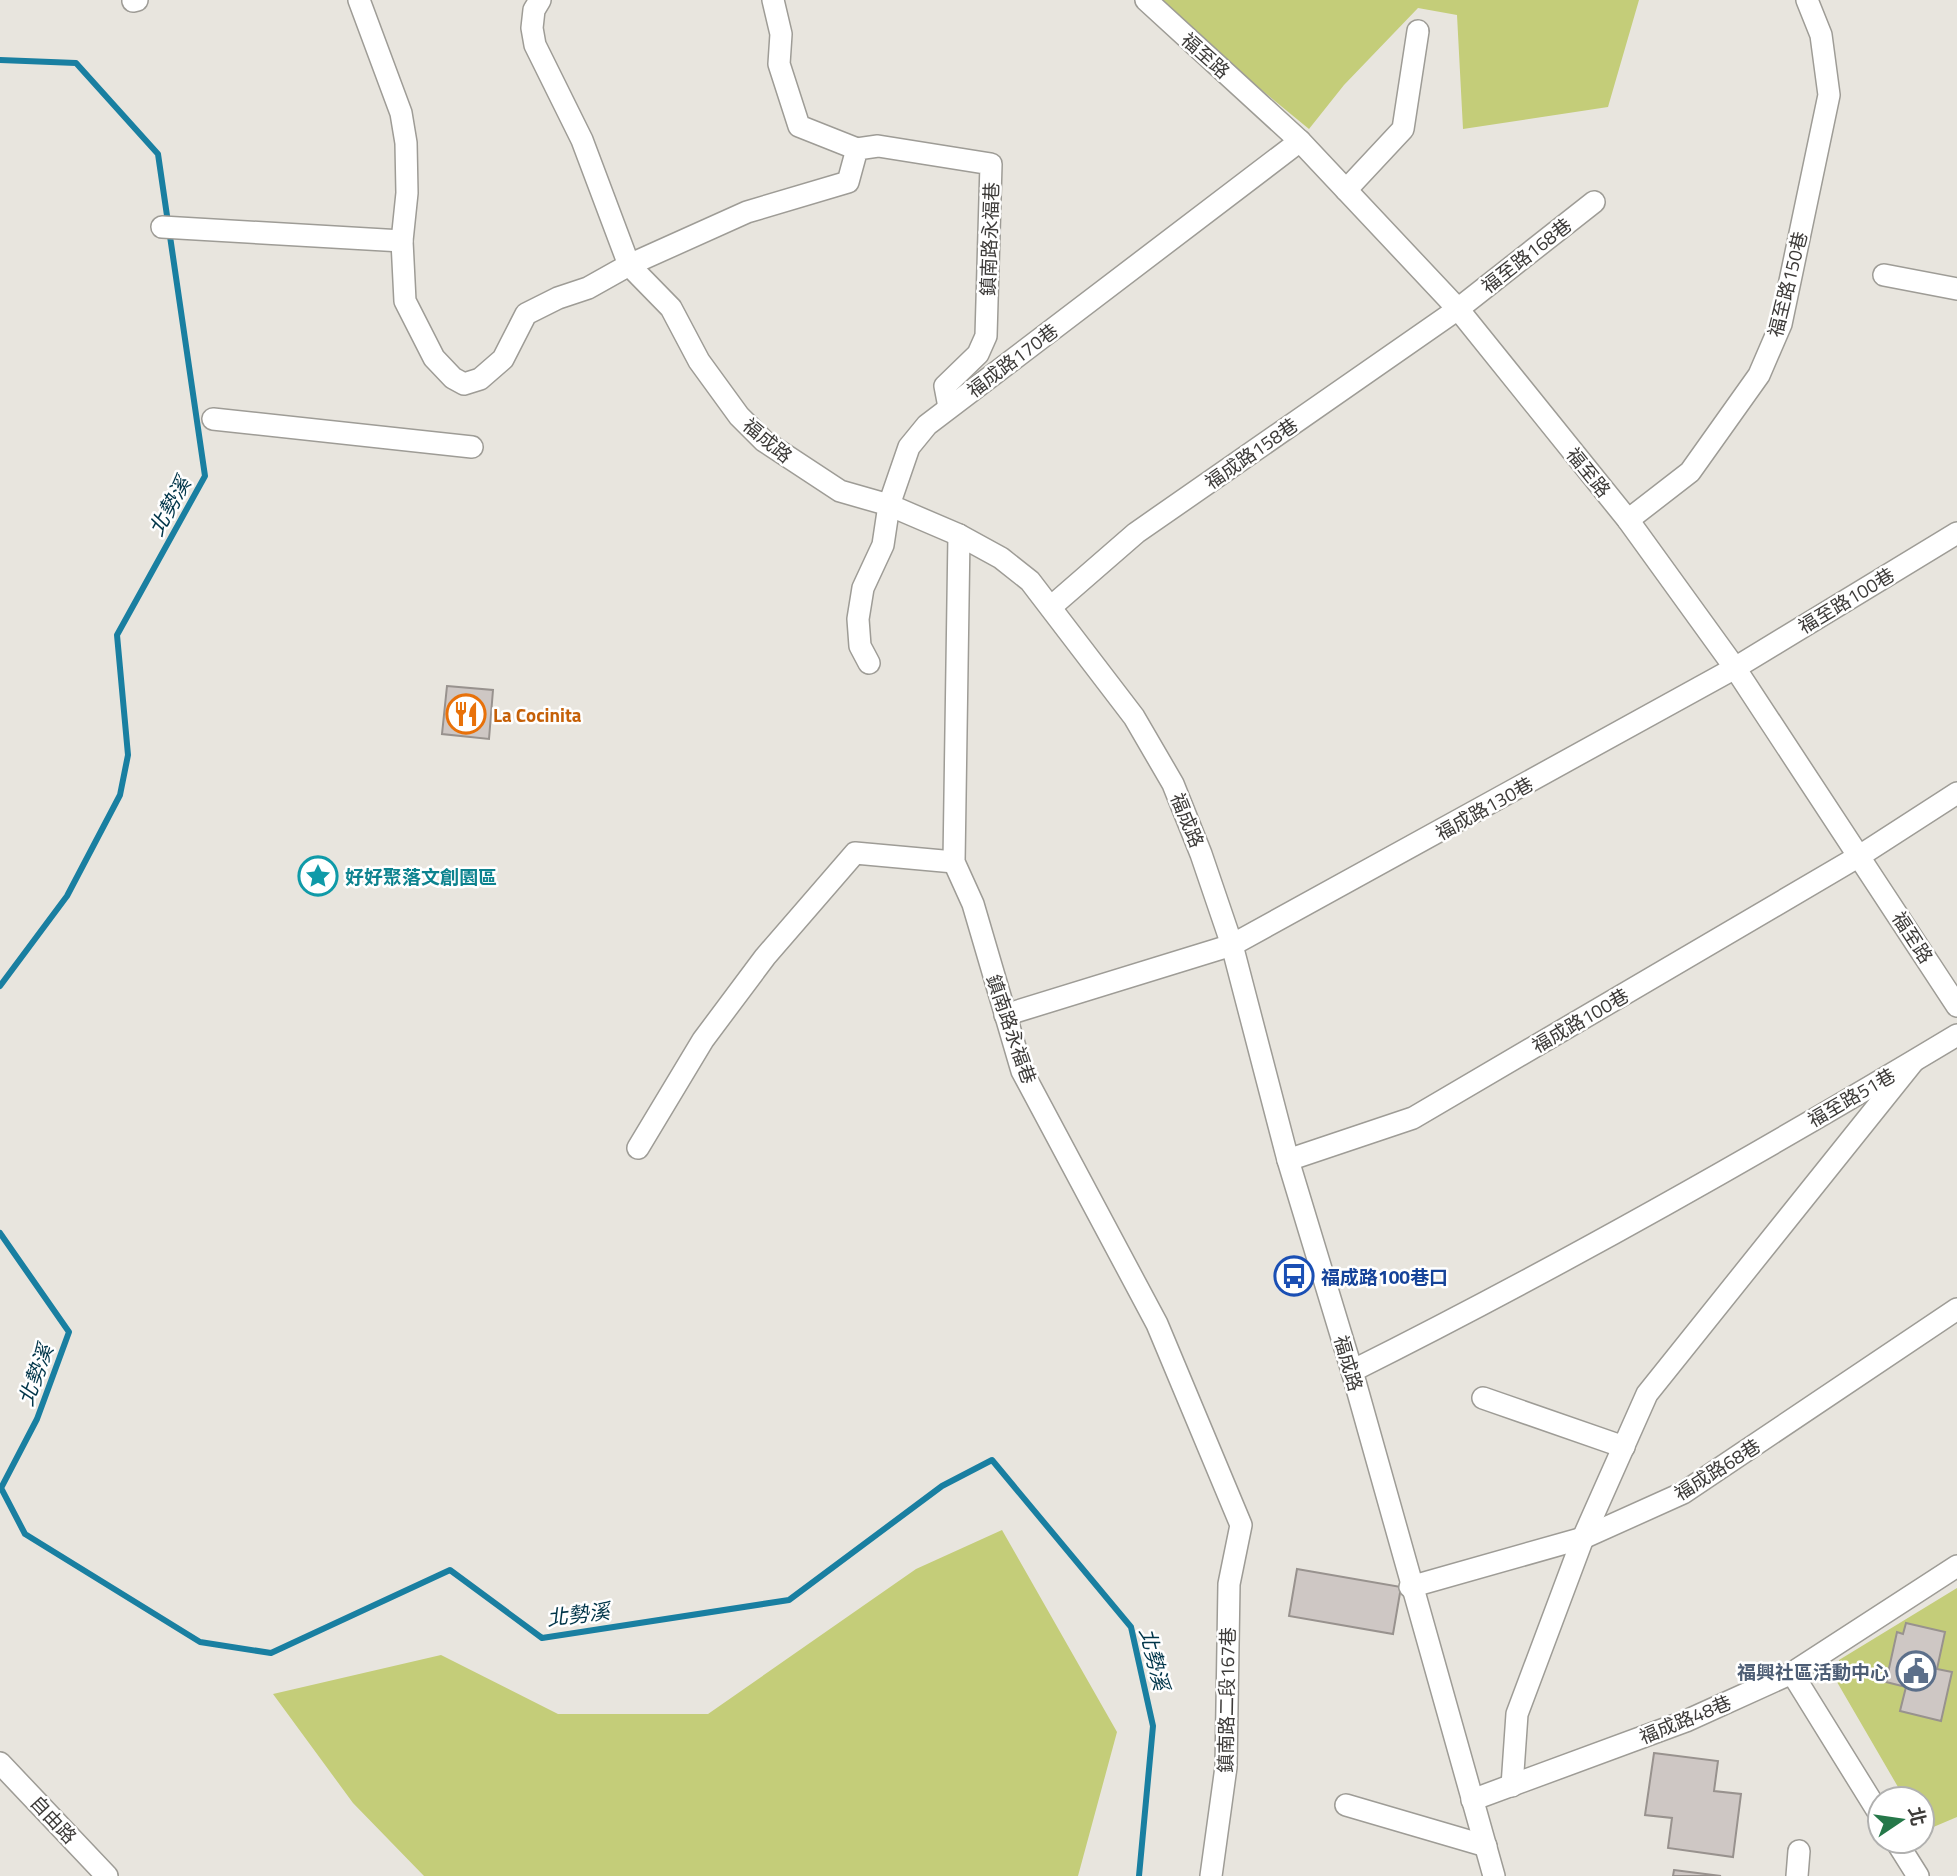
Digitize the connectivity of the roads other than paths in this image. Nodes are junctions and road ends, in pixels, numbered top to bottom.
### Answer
1 (359, 0) edge
2 (540, 0) edge
3 (773, 0) edge
4 (1146, 0) edge
5 (1807, 0) edge
6 (1418, 31) dead end
7 (1300, 141) junction
8 (857, 149) junction
9 (1346, 190) junction
10 (1594, 201) dead end
11 (162, 227) dead end
12 (401, 241) junction
13 (629, 265) junction
14 (1884, 275) dead end
15 (1957, 289) edge
16 (1458, 309) junction
17 (948, 408) junction
18 (213, 419) dead end
19 (472, 447) dead end
20 (889, 505) junction
21 (1628, 520) junction
22 (1957, 533) edge
23 (960, 535) junction
24 (1052, 606) junction
25 (869, 663) dead end
26 (1735, 668) junction
27 (1957, 793) edge
28 (1861, 855) junction
29 (954, 862) junction
30 (1232, 945) junction
31 (1954, 992) edge
32 (1005, 1015) junction
33 (1957, 1035) edge
34 (1913, 1062) junction
35 (638, 1147) dead end
36 (1288, 1160) junction
37 (1957, 1309) edge
38 (1352, 1371) junction
39 (1483, 1398) dead end
40 (1623, 1447) junction
41 (1241, 1525) joint
42 (1583, 1538) junction
43 (1957, 1566) edge
44 (1410, 1587) junction
45 (1792, 1673) junction
46 (0, 1763) edge
47 (1512, 1786) junction
48 (1866, 1792) edge
49 (1472, 1800) junction
50 (1346, 1805) dead end
51 (1486, 1846) junction
52 (1799, 1851) dead end
53 (1905, 1855) edge
54 (107, 1876) edge
55 (1211, 1876) edge
56 (1494, 1876) edge
57 (1797, 1876) edge
58 (1918, 1876) edge

1 - 12 street
2 - 13 street, 福成路
3 - 8 street
4 - 7 street, 福至路
5 - 21 street, 福至路150巷
6 - 9 street
7 - 9 street, 福至路
7 - 17 street, 福成路170巷
8 - 13 street
8 - 17 street, 鎮南路永福巷
9 - 16 street, 福至路
10 - 16 street, 福至路168巷
11 - 12 street
12 - 13 street
13 - 20 street, 福成路
14 - 15 street
16 - 21 street, 福至路
16 - 24 street, 福成路158巷
17 - 20 street, 福成路170巷
18 - 19 street
20 - 23 street, 福成路
20 - 25 street, 福成路170巷
21 - 26 street, 福至路
22 - 26 street, 福至路100巷
23 - 24 street, 福成路
23 - 29 street, 鎮南路永福巷
24 - 30 street, 福成路
26 - 28 street, 福至路
26 - 30 street, 福成路130巷
27 - 28 street, 福成路100巷
28 - 31 street, 福至路
28 - 36 street, 福成路100巷
29 - 32 street, 鎮南路永福巷
29 - 35 street
30 - 32 street, 福成路130巷
30 - 36 street, 福成路
32 - 41 street, 鎮南路永福巷
33 - 34 street
34 - 38 street, 福至路51巷
34 - 40 street, 福至路51巷
36 - 38 street, 福成路
37 - 42 street, 福成路68巷
38 - 44 street, 福成路
39 - 40 street
40 - 42 street, 福至路51巷
41 - 55 street, 鎮南路二段167巷
42 - 44 street, 福成路68巷
42 - 47 street, 福至路51巷
43 - 45 street, 福成路48巷
44 - 49 street, 福成路
45 - 47 street, 福成路48巷
45 - 48 street
46 - 54 street, 自由路
47 - 49 street, 福成路48巷
49 - 51 street, 福成路
50 - 51 street
51 - 56 street, 福成路
52 - 57 street
53 - 58 street

